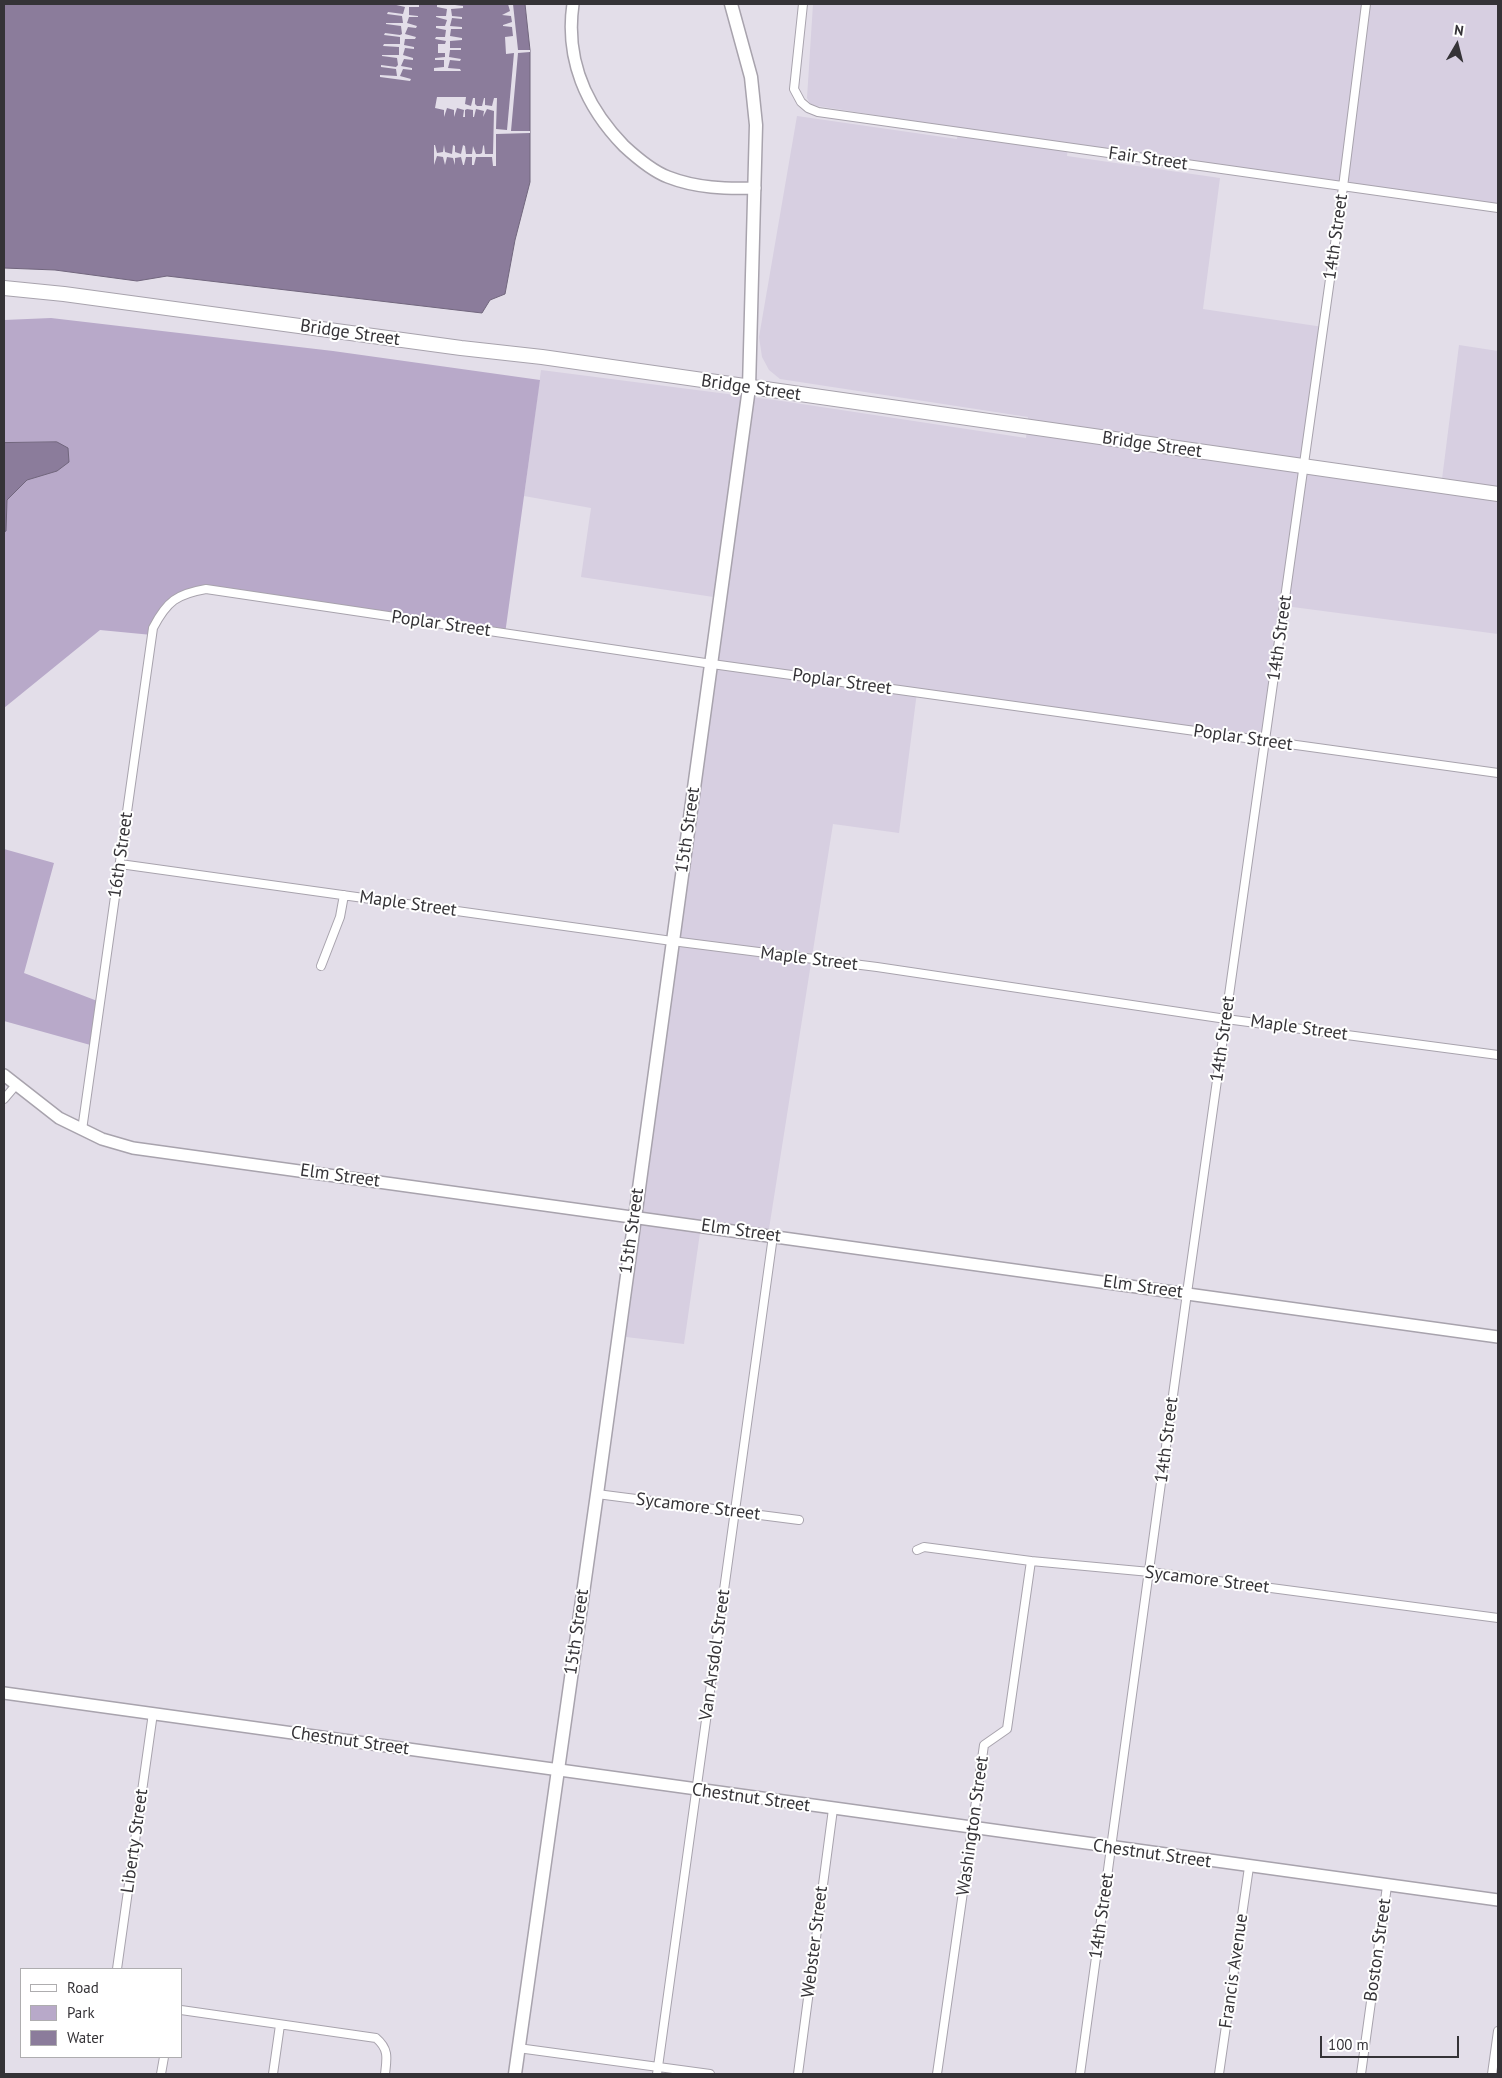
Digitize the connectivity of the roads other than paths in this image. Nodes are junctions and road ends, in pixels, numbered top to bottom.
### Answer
1 (573, 4) edge
2 (731, 4) edge
3 (803, 4) edge
4 (1366, 4) edge
5 (1343, 187) junction
6 (755, 188) junction
7 (1498, 208) edge
8 (4, 288) edge
9 (748, 388) junction
10 (1304, 466) junction
11 (1498, 494) edge
12 (186, 593) joint
13 (712, 664) junction
14 (1265, 741) junction
15 (1498, 773) edge
16 (120, 864) junction
17 (344, 895) junction
18 (672, 941) junction
19 (321, 966) dead end
20 (1226, 1019) junction
21 (1498, 1055) edge
22 (4, 1075) edge
23 (16, 1086) junction
24 (4, 1099) edge
25 (82, 1130) junction
26 (634, 1217) junction
27 (773, 1236) junction
28 (1187, 1293) junction
29 (1498, 1337) edge
30 (597, 1494) junction
31 (735, 1512) junction
32 (799, 1520) dead end
33 (917, 1550) dead end
34 (1031, 1561) junction
35 (1150, 1572) junction
36 (1498, 1618) edge
37 (4, 1693) edge
38 (153, 1713) junction
39 (557, 1770) junction
40 (696, 1790) junction
41 (832, 1809) junction
42 (972, 1828) junction
43 (1111, 1848) junction
44 (1249, 1867) junction
45 (1387, 1886) junction
46 (1498, 1900) edge
47 (117, 1968) edge
48 (182, 2010) edge
49 (280, 2025) junction
50 (1498, 2032) edge
51 (518, 2048) junction
52 (164, 2058) edge
53 (657, 2071) edge
54 (161, 2074) edge
55 (273, 2074) edge
56 (385, 2074) edge
57 (515, 2074) edge
58 (710, 2074) edge
59 (798, 2074) edge
60 (937, 2074) edge
61 (1080, 2074) edge
62 (1220, 2074) edge
63 (1361, 2074) edge
64 (1492, 2074) edge

1 - 6 street
2 - 6 main road, 15th Street
3 - 5 street, Fair Street
4 - 5 street, 14th Street
5 - 7 street, Fair Street
5 - 10 street, 14th Street
6 - 9 main road, 15th Street
8 - 9 highway, Bridge Street
9 - 10 highway, Bridge Street
9 - 13 main road, 15th Street
10 - 11 highway, Bridge Street
10 - 14 street, 14th Street
12 - 13 street, Poplar Street
12 - 16 street, 16th Street
13 - 14 street, Poplar Street
13 - 18 main road, 15th Street
14 - 15 street, Poplar Street
14 - 20 street, 14th Street
16 - 17 street, Maple Street
16 - 25 street, 16th Street
17 - 18 street, Maple Street
17 - 19 street
18 - 20 street, Maple Street
18 - 26 main road, 15th Street
20 - 21 street, Maple Street
20 - 28 street, 14th Street
22 - 23 street, Elm Street
23 - 24 street
23 - 25 street, Elm Street
25 - 26 street, Elm Street
26 - 27 street, Elm Street
26 - 30 main road, 15th Street
27 - 28 street, Elm Street
27 - 31 street, Van Arsdol Street
28 - 29 street, Elm Street
28 - 35 street, 14th Street
30 - 31 street, Sycamore Street
30 - 39 main road, 15th Street
31 - 32 street, Sycamore Street
31 - 40 street, Van Arsdol Street
33 - 34 street, Sycamore Street
34 - 35 street, Sycamore Street
34 - 42 street, Washington Street
35 - 36 street, Sycamore Street
35 - 43 street, 14th Street
37 - 38 street, Chestnut Street
38 - 39 street, Chestnut Street
38 - 47 street, Liberty Street
39 - 40 street, Chestnut Street
39 - 51 main road, 15th Street
40 - 41 street, Chestnut Street
40 - 53 street, Van Arsdol Street
41 - 42 street, Chestnut Street
41 - 59 street, Webster Street
42 - 43 street, Chestnut Street
42 - 60 street, Washington Street
43 - 44 street, Chestnut Street
43 - 61 street, 14th Street
44 - 45 street, Chestnut Street
44 - 62 street, Francis Avenue
45 - 46 street, Chestnut Street
45 - 63 street, Boston Street
48 - 49 street
49 - 55 street
49 - 56 street
50 - 64 street
51 - 53 street
51 - 57 main road, 15th Street
52 - 54 street
53 - 58 street

